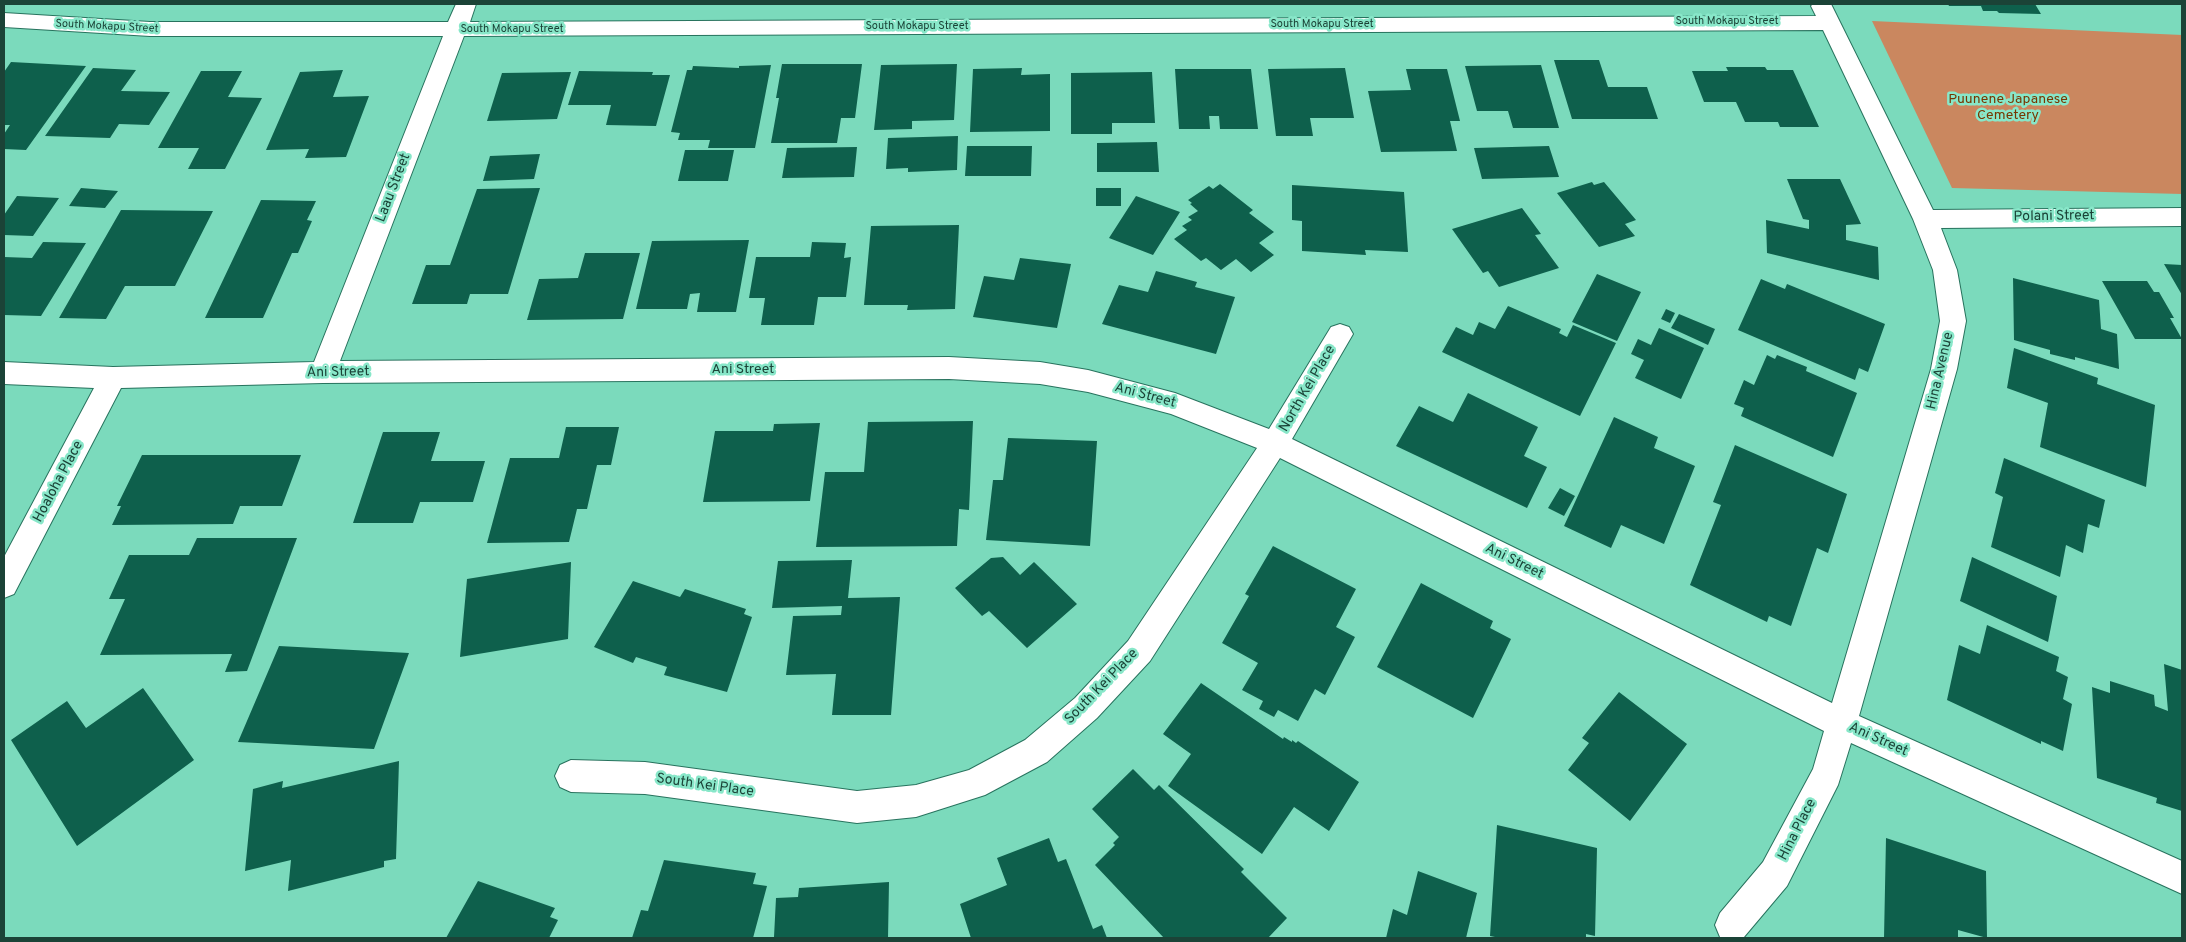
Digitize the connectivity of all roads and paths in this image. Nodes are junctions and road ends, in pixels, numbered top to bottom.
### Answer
1 (466, 4) edge
2 (1826, 13) edge
3 (4, 20) edge
4 (455, 30) junction
5 (2182, 217) edge
6 (1925, 219) junction
7 (1340, 334) dead end
8 (323, 372) junction
9 (4, 373) edge
10 (113, 378) junction
11 (1276, 443) junction
12 (4, 585) edge
13 (1841, 723) junction
14 (571, 776) dead end
15 (2182, 878) edge
16 (1732, 925) dead end

1 - 4 street, Laau Street
2 - 4 street, South Mokapu Street
2 - 6 street, Hina Avenue
3 - 4 street, South Mokapu Street
4 - 8 street, Laau Street
5 - 6 street, Polani Street
6 - 13 street, Hina Avenue
7 - 11 street, North Kei Place
8 - 10 street, Ani Street
8 - 11 street, Ani Street
9 - 10 street, Ani Street
10 - 12 street, Hoaloha Place
11 - 13 street, Ani Street
11 - 14 street, South Kei Place
13 - 15 street, Ani Street
13 - 16 street, Hina Place

